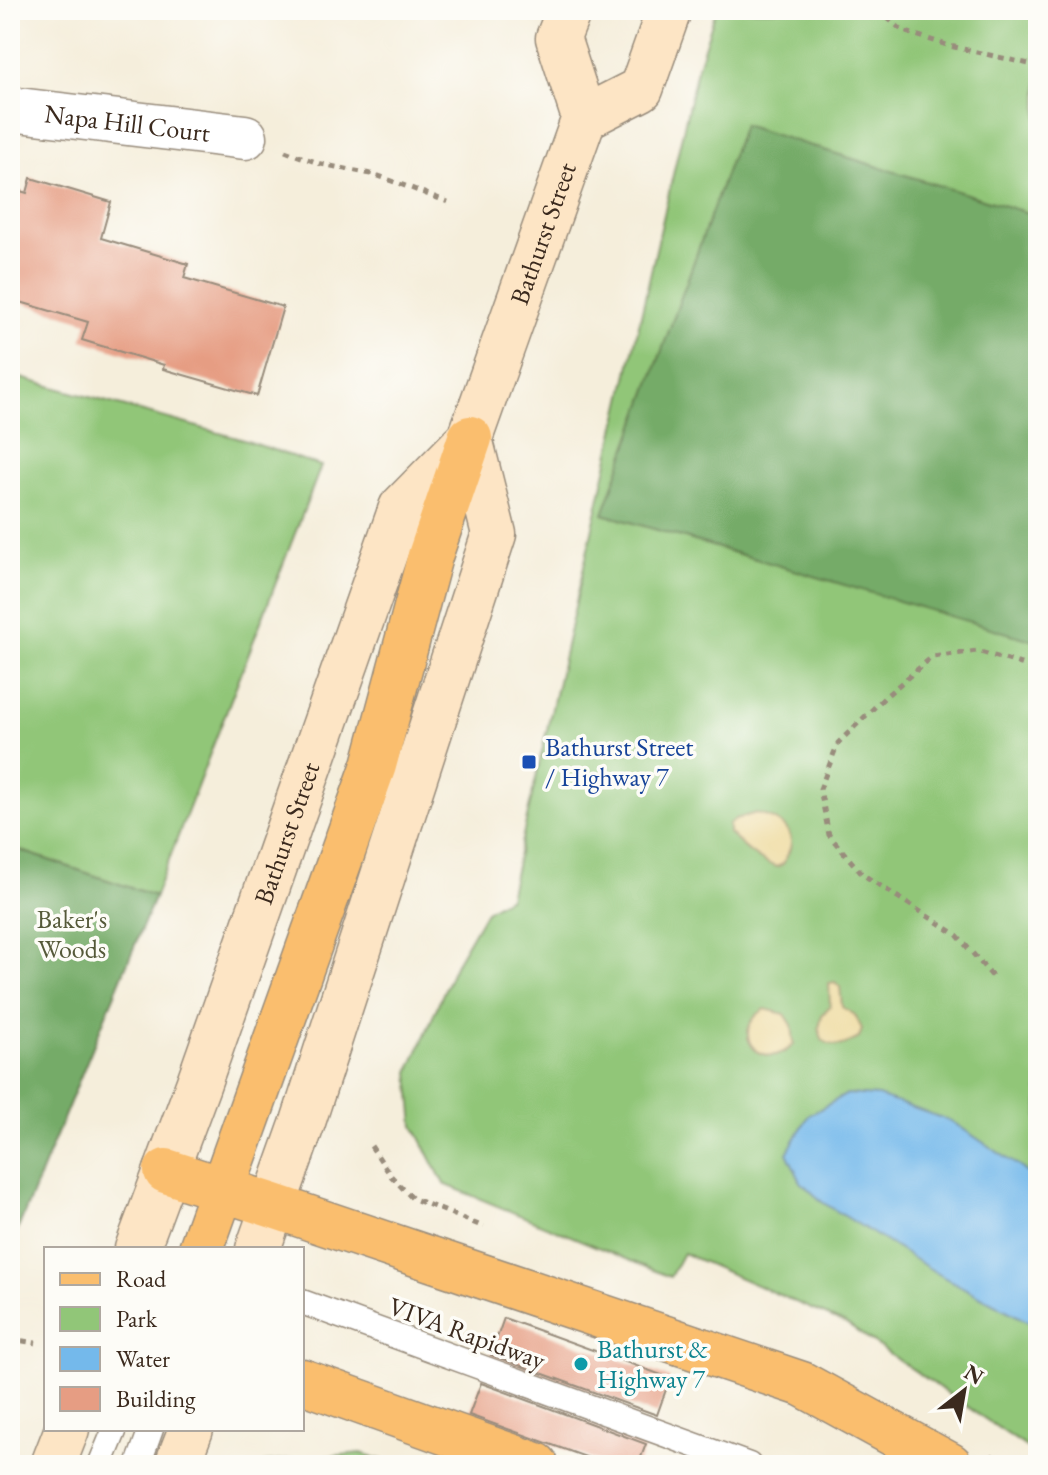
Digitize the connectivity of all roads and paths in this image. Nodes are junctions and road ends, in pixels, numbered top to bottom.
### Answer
1 (569, 10) edge
2 (669, 10) edge
3 (878, 10) edge
4 (1038, 66) edge
5 (10, 109) edge
6 (584, 118) junction
7 (245, 137) joint
8 (448, 202) dead end
9 (470, 438) junction
10 (1038, 669) edge
11 (992, 976) dead end
12 (166, 1171) junction
13 (222, 1189) junction
14 (274, 1206) junction
15 (138, 1247) edge
16 (202, 1247) edge
17 (259, 1247) edge
18 (304, 1303) edge
19 (10, 1339) edge
20 (36, 1343) dead end
21 (304, 1382) edge
22 (66, 1431) edge
23 (114, 1431) edge
24 (150, 1431) edge
25 (190, 1431) edge
26 (53, 1465) edge
27 (100, 1465) edge
28 (138, 1465) edge
29 (177, 1465) edge
30 (536, 1465) edge
31 (749, 1465) edge
32 (950, 1465) edge

1 - 6 main road
2 - 6 main road
3 - 4 path
5 - 7 street, Napa Hill Court
6 - 9 main road, Bathurst Street
7 - 8 path
9 - 12 main road, Bathurst Street
9 - 13 main road
9 - 14 main road
10 - 11 path
12 - 13 main road
12 - 15 main road, Bathurst Street
13 - 14 main road
13 - 16 main road
14 - 17 main road
14 - 32 main road
18 - 31 lane, VIVA Rapidway
19 - 20 path
21 - 30 main road
22 - 26 main road
23 - 27 lane
24 - 28 lane
25 - 29 main road

